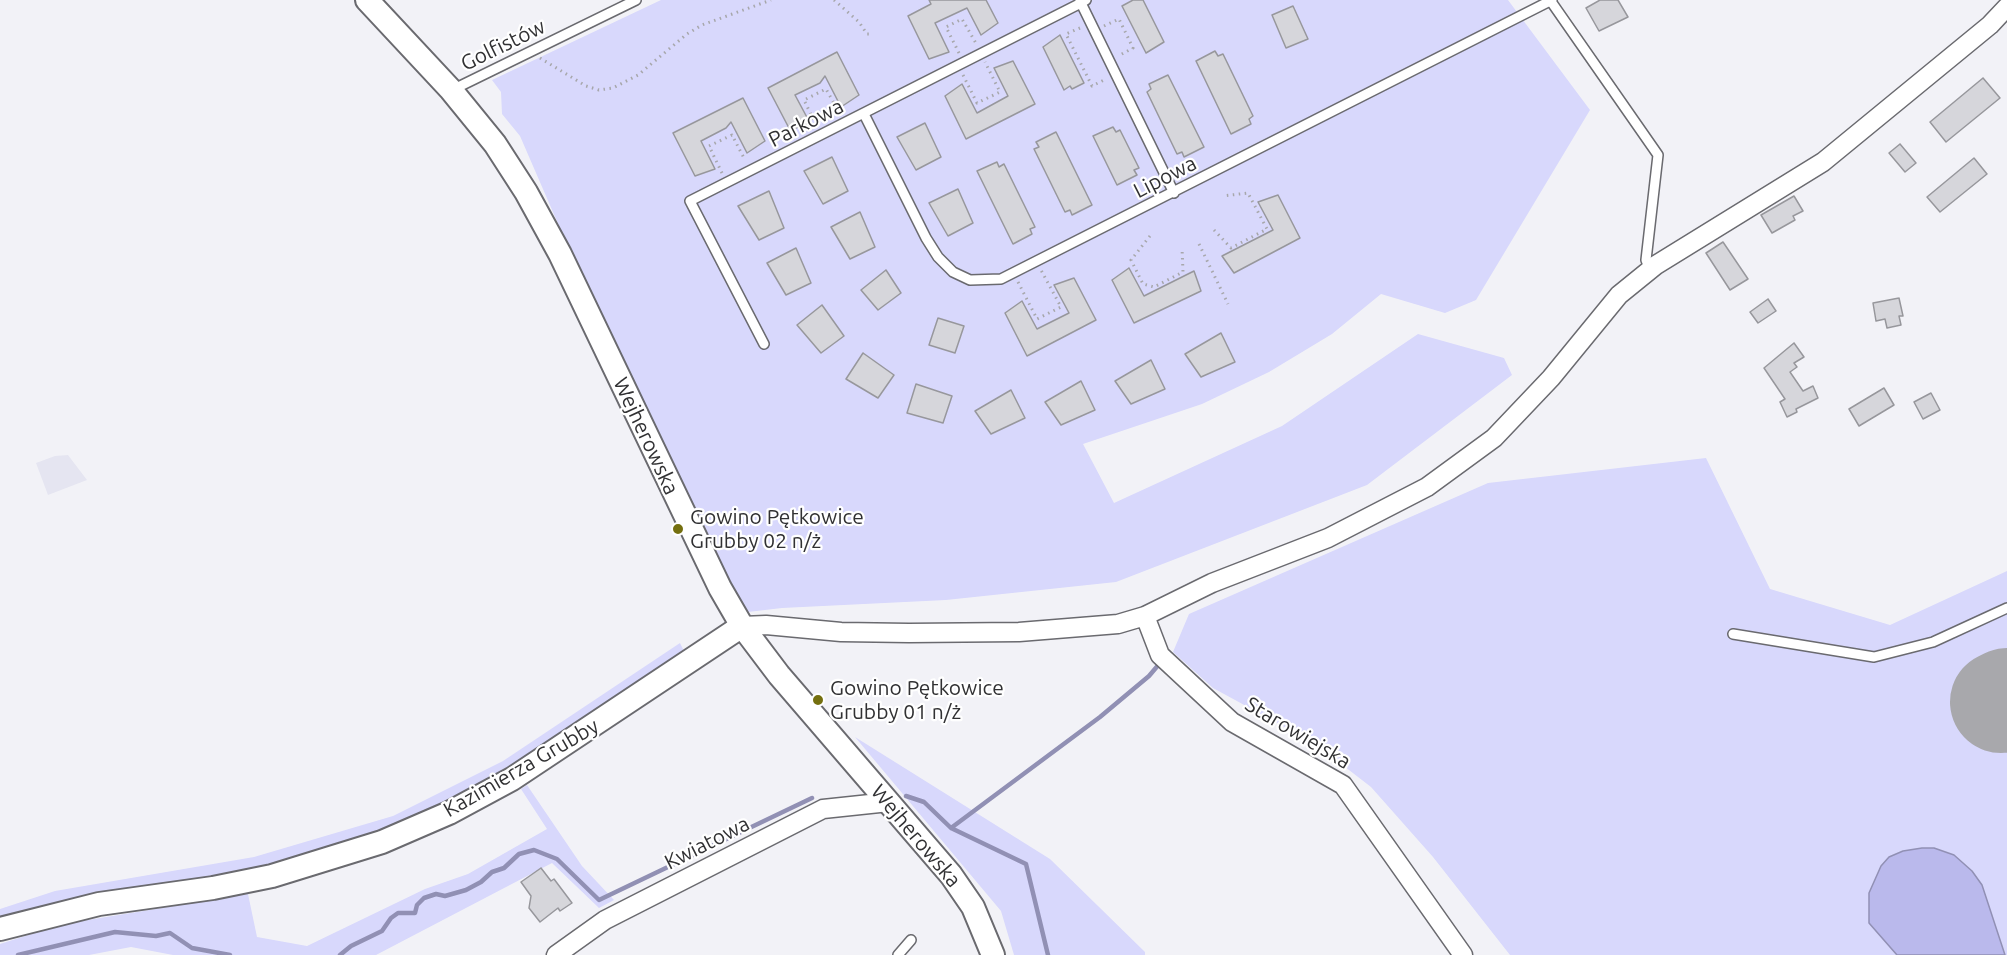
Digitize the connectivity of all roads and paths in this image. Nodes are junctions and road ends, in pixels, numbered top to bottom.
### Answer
1 (367, 0) edge
2 (636, 0) edge
3 (771, 0) edge
4 (834, 0) edge
5 (1551, 0) edge
6 (1082, 1) edge
7 (2007, 7) edge
8 (1093, 26) junction
9 (872, 34) dead end
10 (532, 51) junction
11 (981, 54) junction
12 (1109, 60) junction
13 (961, 64) junction
14 (1116, 75) junction
15 (452, 90) junction
16 (864, 114) junction
17 (844, 123) junction
18 (821, 135) junction
19 (751, 171) junction
20 (727, 182) junction
21 (1174, 193) junction
22 (1223, 196) dead end
23 (1214, 230) dead end
24 (1150, 236) dead end
25 (1199, 244) dead end
26 (1182, 248) dead end
27 (1038, 263) junction
28 (1650, 270) junction
29 (1015, 275) junction
30 (1228, 304) dead end
31 (764, 344) dead end
32 (2007, 608) edge
33 (1145, 616) junction
34 (742, 626) junction
35 (1733, 634) dead end
36 (889, 802) junction
37 (0, 929) edge
38 (911, 940) dead end
39 (556, 955) edge
40 (898, 955) edge
41 (993, 955) edge
42 (1463, 955) edge

1 - 15 street, Wejherowska
2 - 10 lane, Golfistów
3 - 10 path
4 - 9 path
5 - 21 lane, Lipowa
5 - 28 lane
6 - 8 lane
6 - 11 lane, Parkowa
7 - 28 street
8 - 12 lane
8 - 12 path
8 - 14 path
10 - 15 lane, Golfistów
11 - 13 lane, Parkowa
11 - 13 path
11 - 13 path
12 - 14 lane
13 - 16 lane, Parkowa
14 - 21 lane
15 - 34 street, Wejherowska
16 - 17 lane, Parkowa
16 - 29 lane, Lipowa
17 - 18 lane, Parkowa
17 - 18 path
18 - 19 lane, Parkowa
19 - 20 lane, Parkowa
19 - 20 path
20 - 31 lane, Parkowa
21 - 27 lane, Lipowa
22 - 23 path
24 - 26 path
25 - 30 path
27 - 29 lane, Lipowa
27 - 29 path
28 - 33 street
32 - 35 lane
33 - 34 street
33 - 42 street, Starowiejska
34 - 36 street, Wejherowska
34 - 37 street, Kazimierza Grubby
36 - 39 street, Kwiatowa
36 - 41 street, Wejherowska
38 - 40 lane

